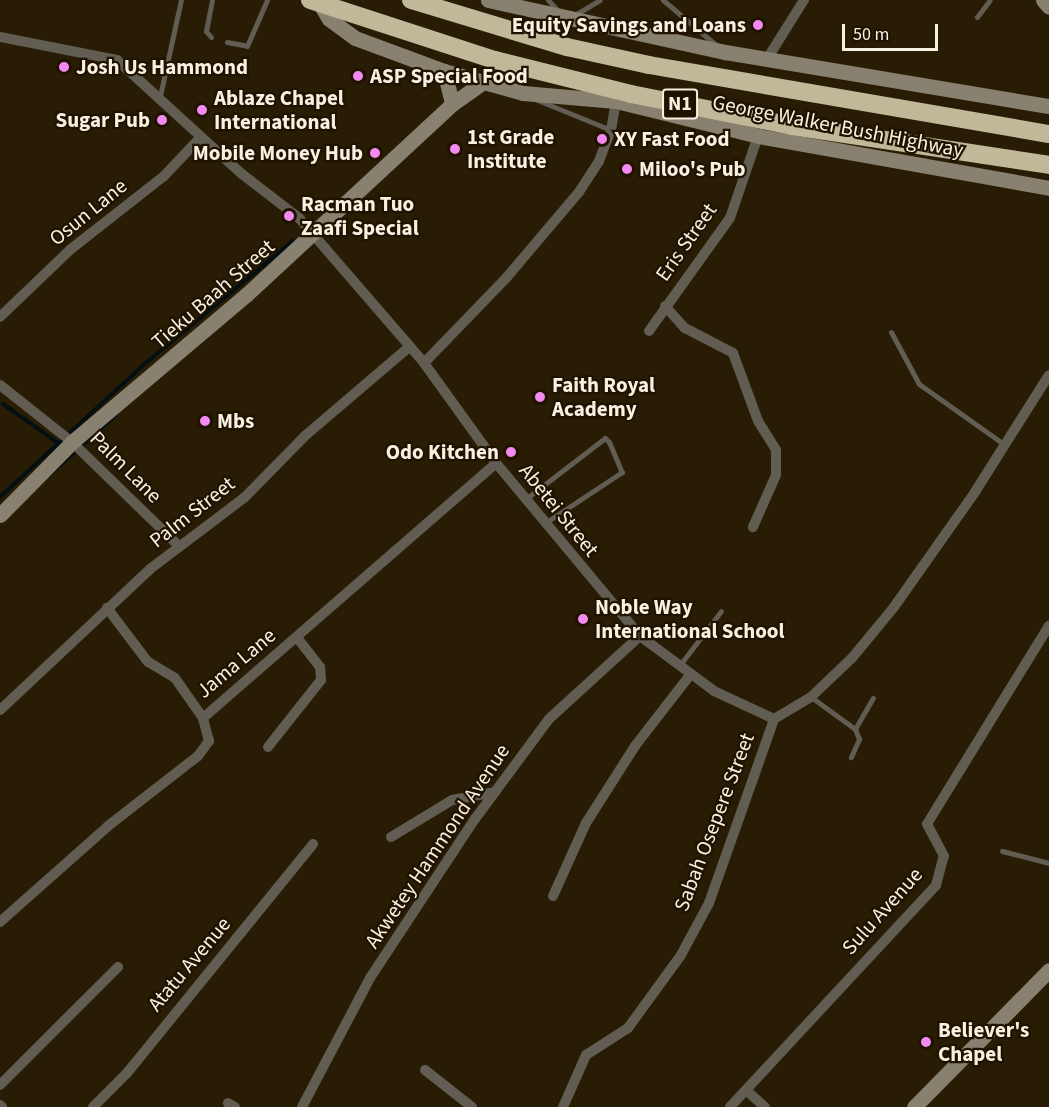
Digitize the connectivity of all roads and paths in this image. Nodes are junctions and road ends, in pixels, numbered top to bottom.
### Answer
1 (181, 0) edge
2 (212, 0) edge
3 (267, 0) edge
4 (411, 0) edge
5 (488, 0) edge
6 (548, 0) edge
7 (600, 0) edge
8 (663, 0) edge
9 (804, 0) edge
10 (990, 0) edge
11 (1042, 0) edge
12 (315, 2) edge
13 (1049, 7) edge
14 (977, 16) dead end
15 (567, 19) junction
16 (0, 37) edge
17 (211, 37) dead end
18 (227, 42) dead end
19 (724, 52) junction
20 (767, 59) junction
21 (444, 71) junction
22 (484, 82) junction
23 (523, 93) junction
24 (160, 96) junction
25 (616, 101) junction
26 (452, 104) junction
27 (1049, 106) edge
28 (611, 130) junction
29 (1049, 134) edge
30 (758, 136) junction
31 (200, 138) junction
32 (1049, 165) edge
33 (1049, 188) edge
34 (313, 235) junction
35 (665, 306) junction
36 (0, 317) edge
37 (649, 331) dead end
38 (891, 332) dead end
39 (409, 347) junction
40 (424, 363) junction
41 (1049, 375) edge
42 (0, 385) edge
43 (72, 442) junction
44 (1005, 445) junction
45 (496, 463) junction
46 (525, 500) junction
47 (0, 515) edge
48 (545, 523) junction
49 (753, 527) dead end
50 (179, 546) junction
51 (107, 608) junction
52 (722, 611) dead end
53 (1049, 626) edge
54 (640, 636) junction
55 (297, 638) junction
56 (678, 668) junction
57 (690, 675) junction
58 (811, 697) junction
59 (873, 698) dead end
60 (0, 710) edge
61 (203, 718) junction
62 (774, 719) junction
63 (855, 729) junction
64 (268, 747) dead end
65 (851, 757) dead end
66 (495, 792) junction
67 (391, 837) dead end
68 (313, 844) dead end
69 (1002, 851) dead end
70 (1049, 863) edge
71 (553, 896) dead end
72 (0, 922) edge
73 (118, 967) dead end
74 (1049, 970) edge
75 (424, 1070) dead end
76 (0, 1085) edge
77 (747, 1091) junction
78 (93, 1107) edge
79 (302, 1107) edge
80 (472, 1107) edge
81 (563, 1107) edge
82 (730, 1107) edge
83 (765, 1107) edge
84 (914, 1107) edge

1 - 24 lane
2 - 17 lane
3 - 18 lane
4 - 29 highway, George Walker Bush Highway / N1
5 - 15 street
6 - 15 lane
7 - 15 lane
8 - 19 lane
9 - 20 street
10 - 14 lane
11 - 13 street
12 - 21 street, George Walker Bush Highway
12 - 32 highway, George Walker Bush Highway / N1
15 - 19 street
16 - 24 street, Abetei Street
19 - 20 street
20 - 27 street
21 - 22 street, George Walker Bush Highway
21 - 26 street
22 - 23 street, George Walker Bush Highway
22 - 26 street, Tieku Baah Street
23 - 25 street, George Walker Bush Highway
23 - 28 lane
24 - 31 street, Abetei Street
25 - 28 street
25 - 30 street, George Walker Bush Highway
26 - 34 street, Tieku Baah Street
28 - 40 street
30 - 33 street, George Walker Bush Highway
30 - 35 street, Eris Street
31 - 34 street, Abetei Street
31 - 36 street, Osun Lane
34 - 39 street, Abetei Street
34 - 43 street, Tieku Baah Street
35 - 37 street, Eris Street
35 - 49 street
38 - 44 lane
39 - 40 street, Abetei Street
39 - 50 street, Palm Street
40 - 45 street, Abetei Street
41 - 44 street
42 - 43 street
43 - 47 street, Tieku Baah Street
43 - 50 street, Palm Lane
44 - 58 street
45 - 46 street, Abetei Street
45 - 55 street, Jama Lane
46 - 48 street, Abetei Street
46 - 48 lane
48 - 54 street, Abetei Street
50 - 51 street, Palm Street
51 - 60 street, Palm Street
51 - 61 street
52 - 56 lane
53 - 77 street, Sulu Avenue
54 - 56 street, Abetei Street
54 - 66 street, Akwetey Hammond Avenue
55 - 61 street, Jama Lane
55 - 64 street
56 - 57 street, Abetei Street
57 - 62 street, Abetei Street
57 - 71 street
58 - 62 street
58 - 63 lane
59 - 63 lane
61 - 72 street, Jama Lane
62 - 81 street, Sabah Osepere Street
63 - 65 lane
66 - 67 street
66 - 79 street, Akwetey Hammond Avenue
68 - 78 street, Atatu Avenue
69 - 70 lane
73 - 76 street
74 - 84 street
75 - 80 street
77 - 82 street, Sulu Avenue
77 - 83 street

